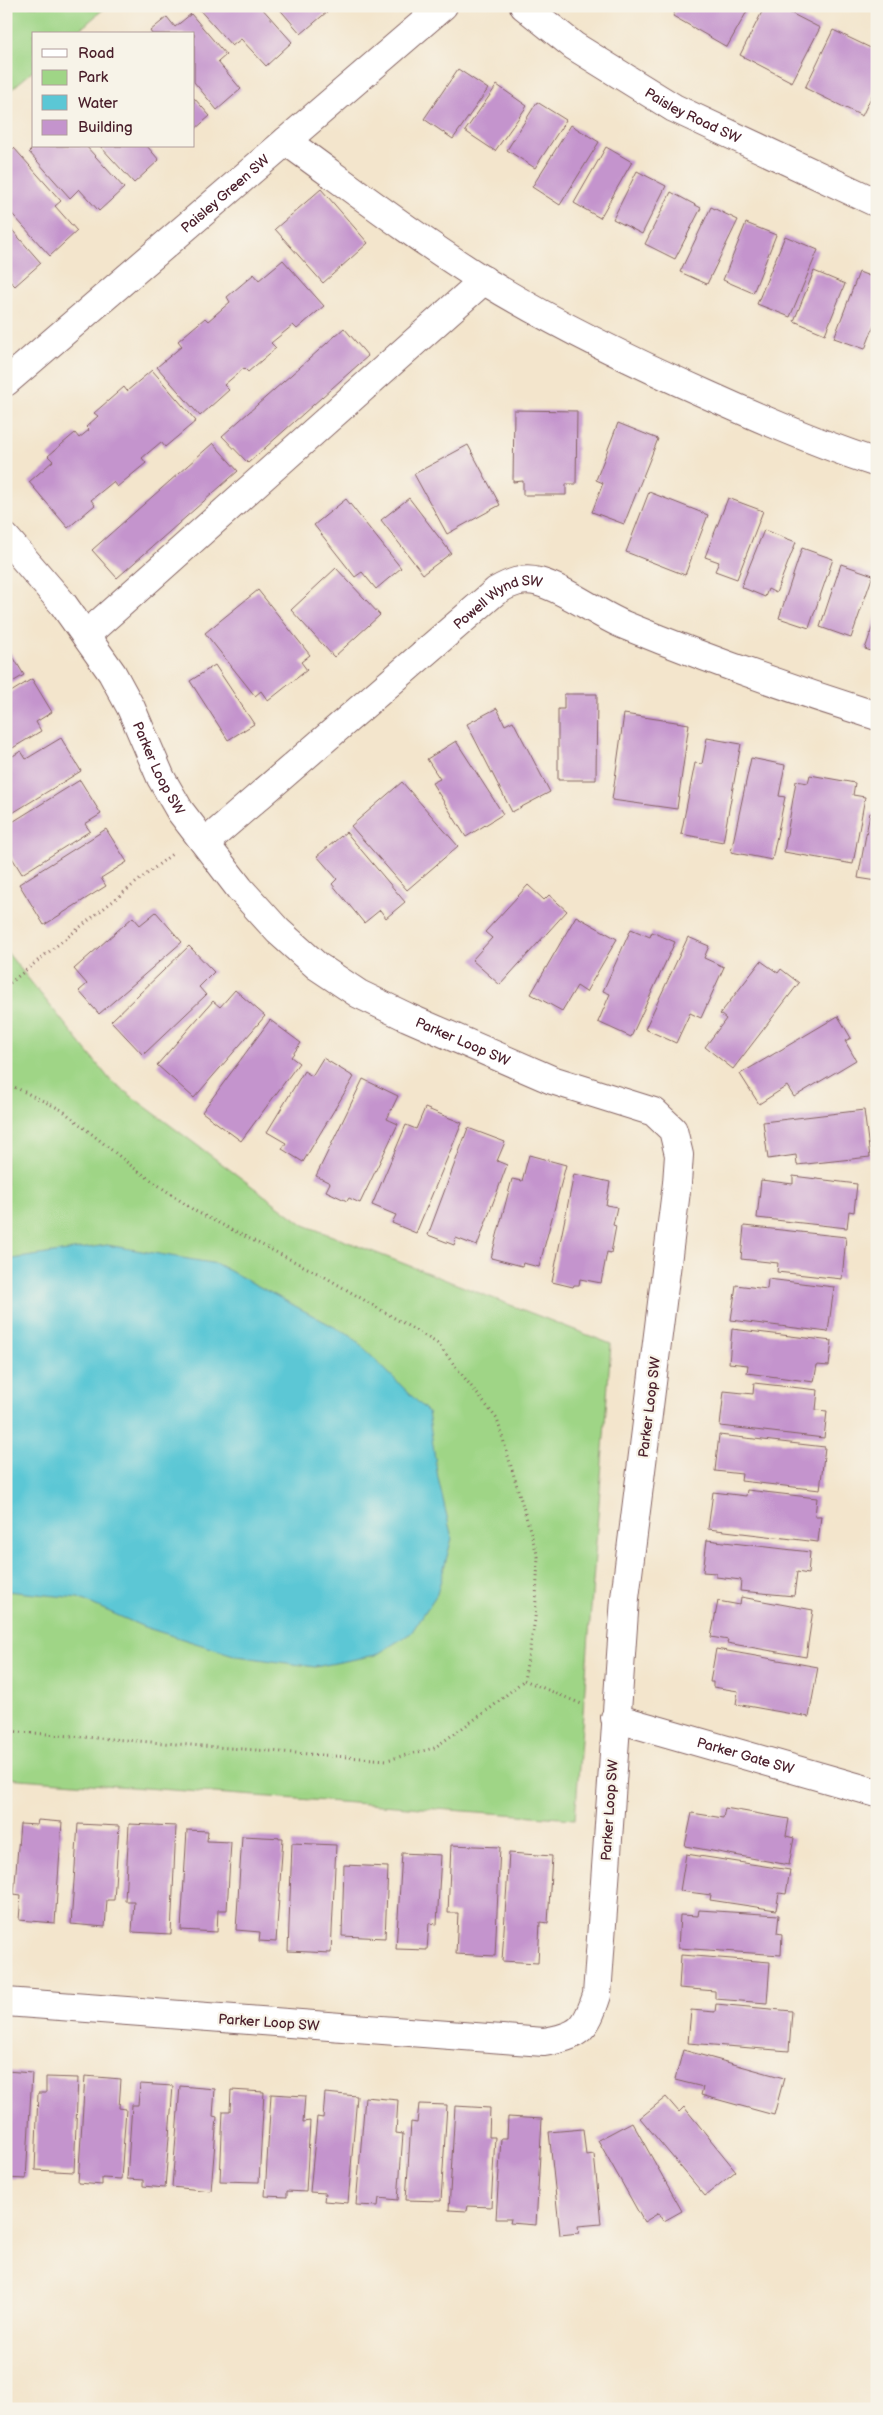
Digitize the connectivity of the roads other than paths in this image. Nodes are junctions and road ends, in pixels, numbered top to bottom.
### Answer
1 (443, 6) edge
2 (524, 6) edge
3 (286, 141) junction
4 (877, 203) edge
5 (484, 280) junction
6 (6, 382) edge
7 (877, 463) edge
8 (6, 538) edge
9 (86, 635) junction
10 (877, 716) edge
11 (206, 842) junction
12 (615, 1718) junction
13 (877, 1792) edge
14 (6, 2002) edge

1 - 3 street, Paisley Green SW
2 - 4 street, Paisley Road SW
3 - 5 street
3 - 6 street, Paisley Green SW
5 - 7 street
5 - 9 street
8 - 9 street, Parker Loop SW
9 - 11 street, Parker Loop SW
10 - 11 street, Powell Wynd SW
11 - 12 street, Parker Loop SW
12 - 13 street, Parker Gate SW
12 - 14 street, Parker Loop SW

